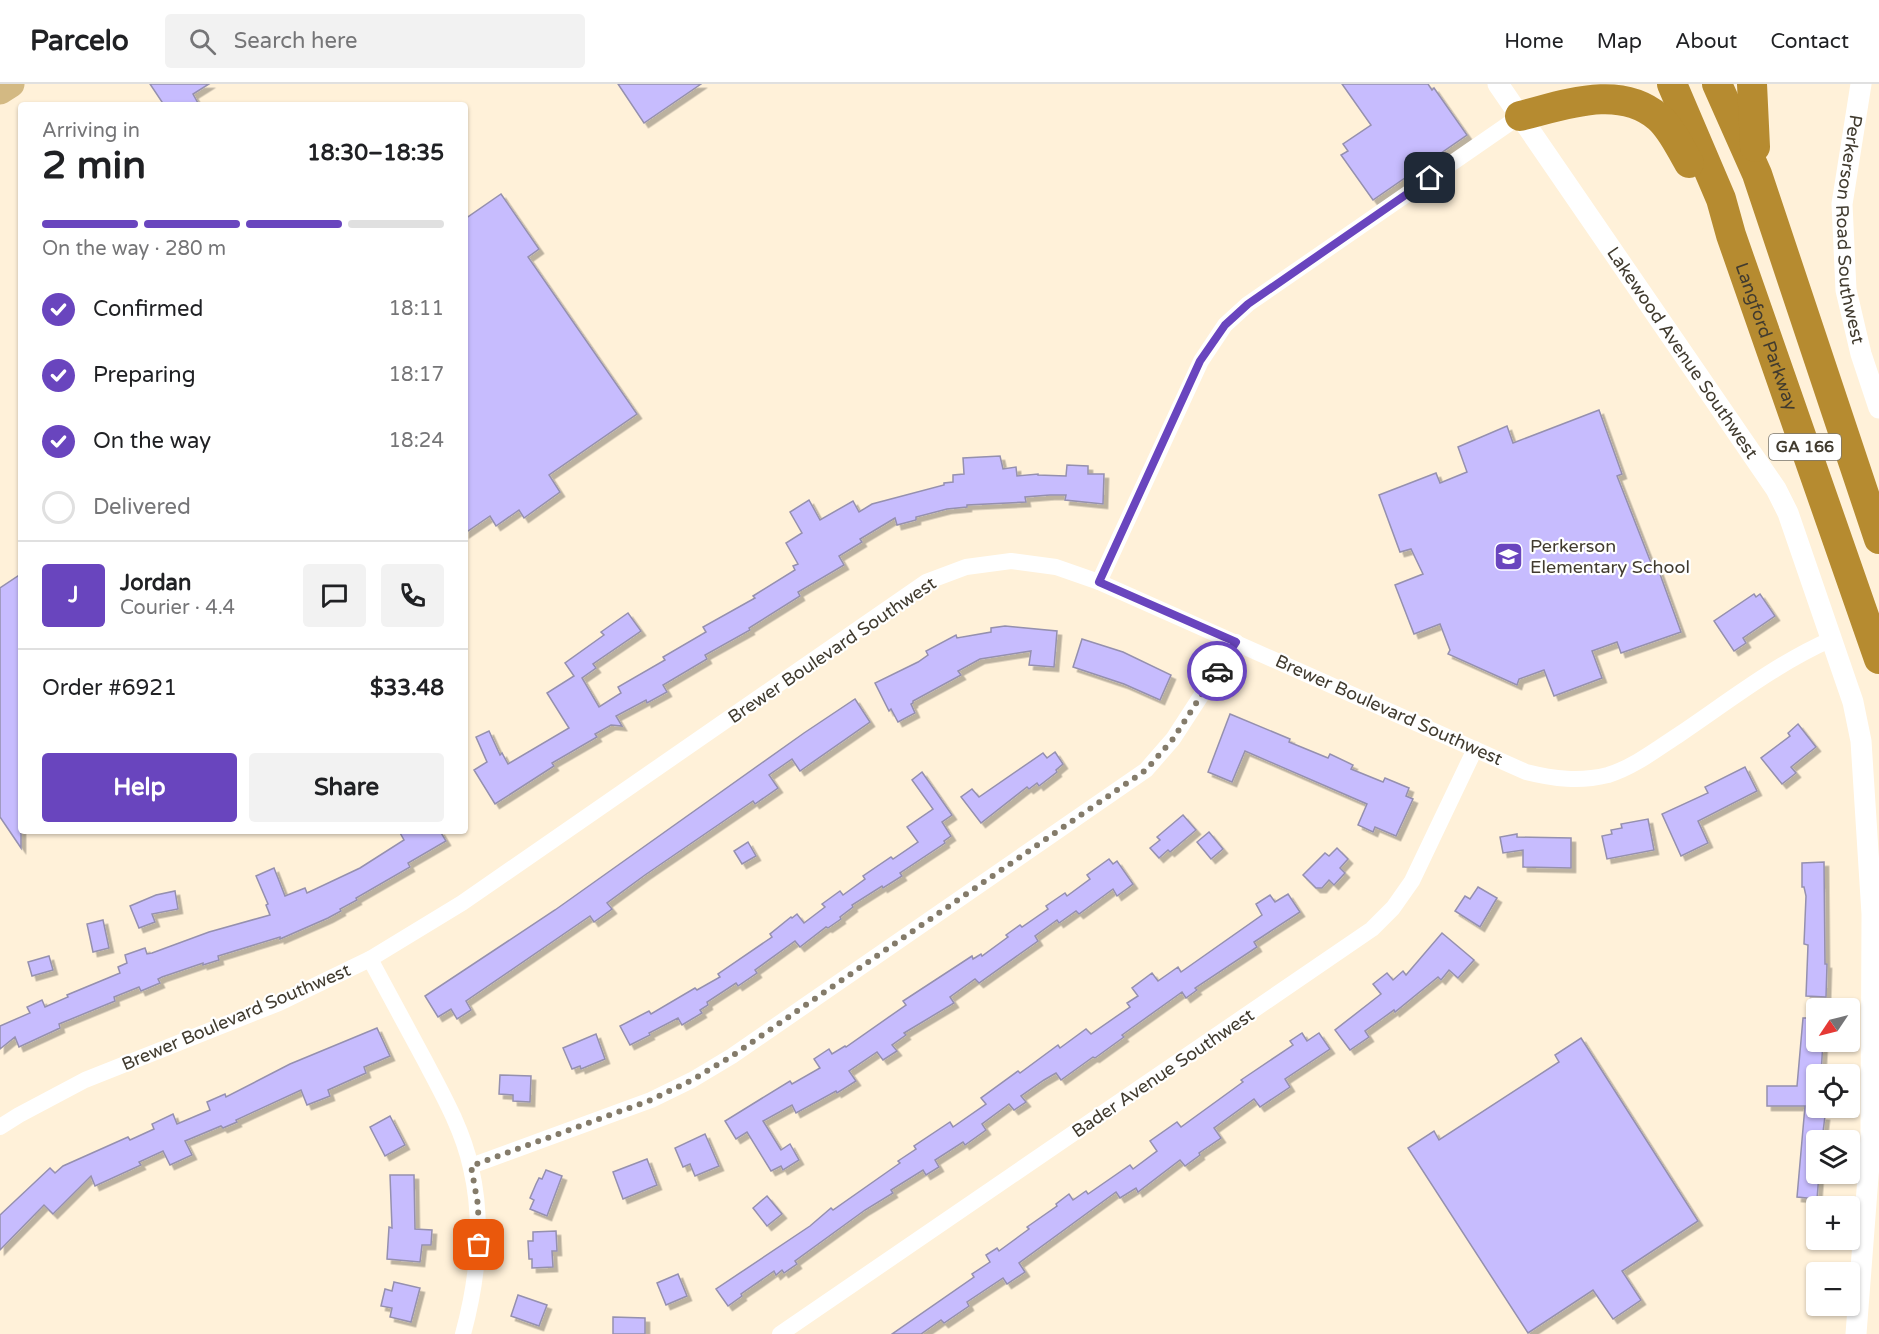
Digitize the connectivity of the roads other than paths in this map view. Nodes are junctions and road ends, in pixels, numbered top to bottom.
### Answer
1 (10, 84) edge
2 (1498, 84) edge
3 (1561, 84) edge
4 (1672, 84) edge
5 (1718, 84) edge
6 (1752, 84) edge
7 (1861, 84) edge
8 (0, 91) edge
9 (1520, 116) junction
10 (1757, 174) junction
11 (1731, 236) junction
12 (1879, 408) edge
13 (1879, 539) edge
14 (1099, 582) junction
15 (1832, 639) junction
16 (1236, 642) junction
17 (1879, 659) edge
18 (1475, 749) junction
19 (370, 959) junction
20 (0, 1127) edge
21 (471, 1166) junction
22 (462, 1334) edge
23 (780, 1334) edge
24 (1856, 1334) edge

1 - 8 main road
2 - 9 street, Lakewood Avenue Southwest
3 - 9 highway
4 - 11 highway, Langford Parkway / GA 166
5 - 10 highway, GA 166
6 - 10 highway
7 - 12 street, Perkerson Road Southwest
9 - 11 highway
9 - 14 street
9 - 15 street, Lakewood Avenue Southwest
10 - 13 highway, GA 166
11 - 17 highway, Langford Parkway / GA 166
14 - 16 street, Brewer Boulevard Southwest
14 - 19 street, Brewer Boulevard Southwest
15 - 18 street, Brewer Boulevard Southwest
15 - 24 street
16 - 18 street, Brewer Boulevard Southwest
16 - 21 street
18 - 23 street, Bader Avenue Southwest
19 - 20 street, Brewer Boulevard Southwest
19 - 21 street
21 - 22 street

